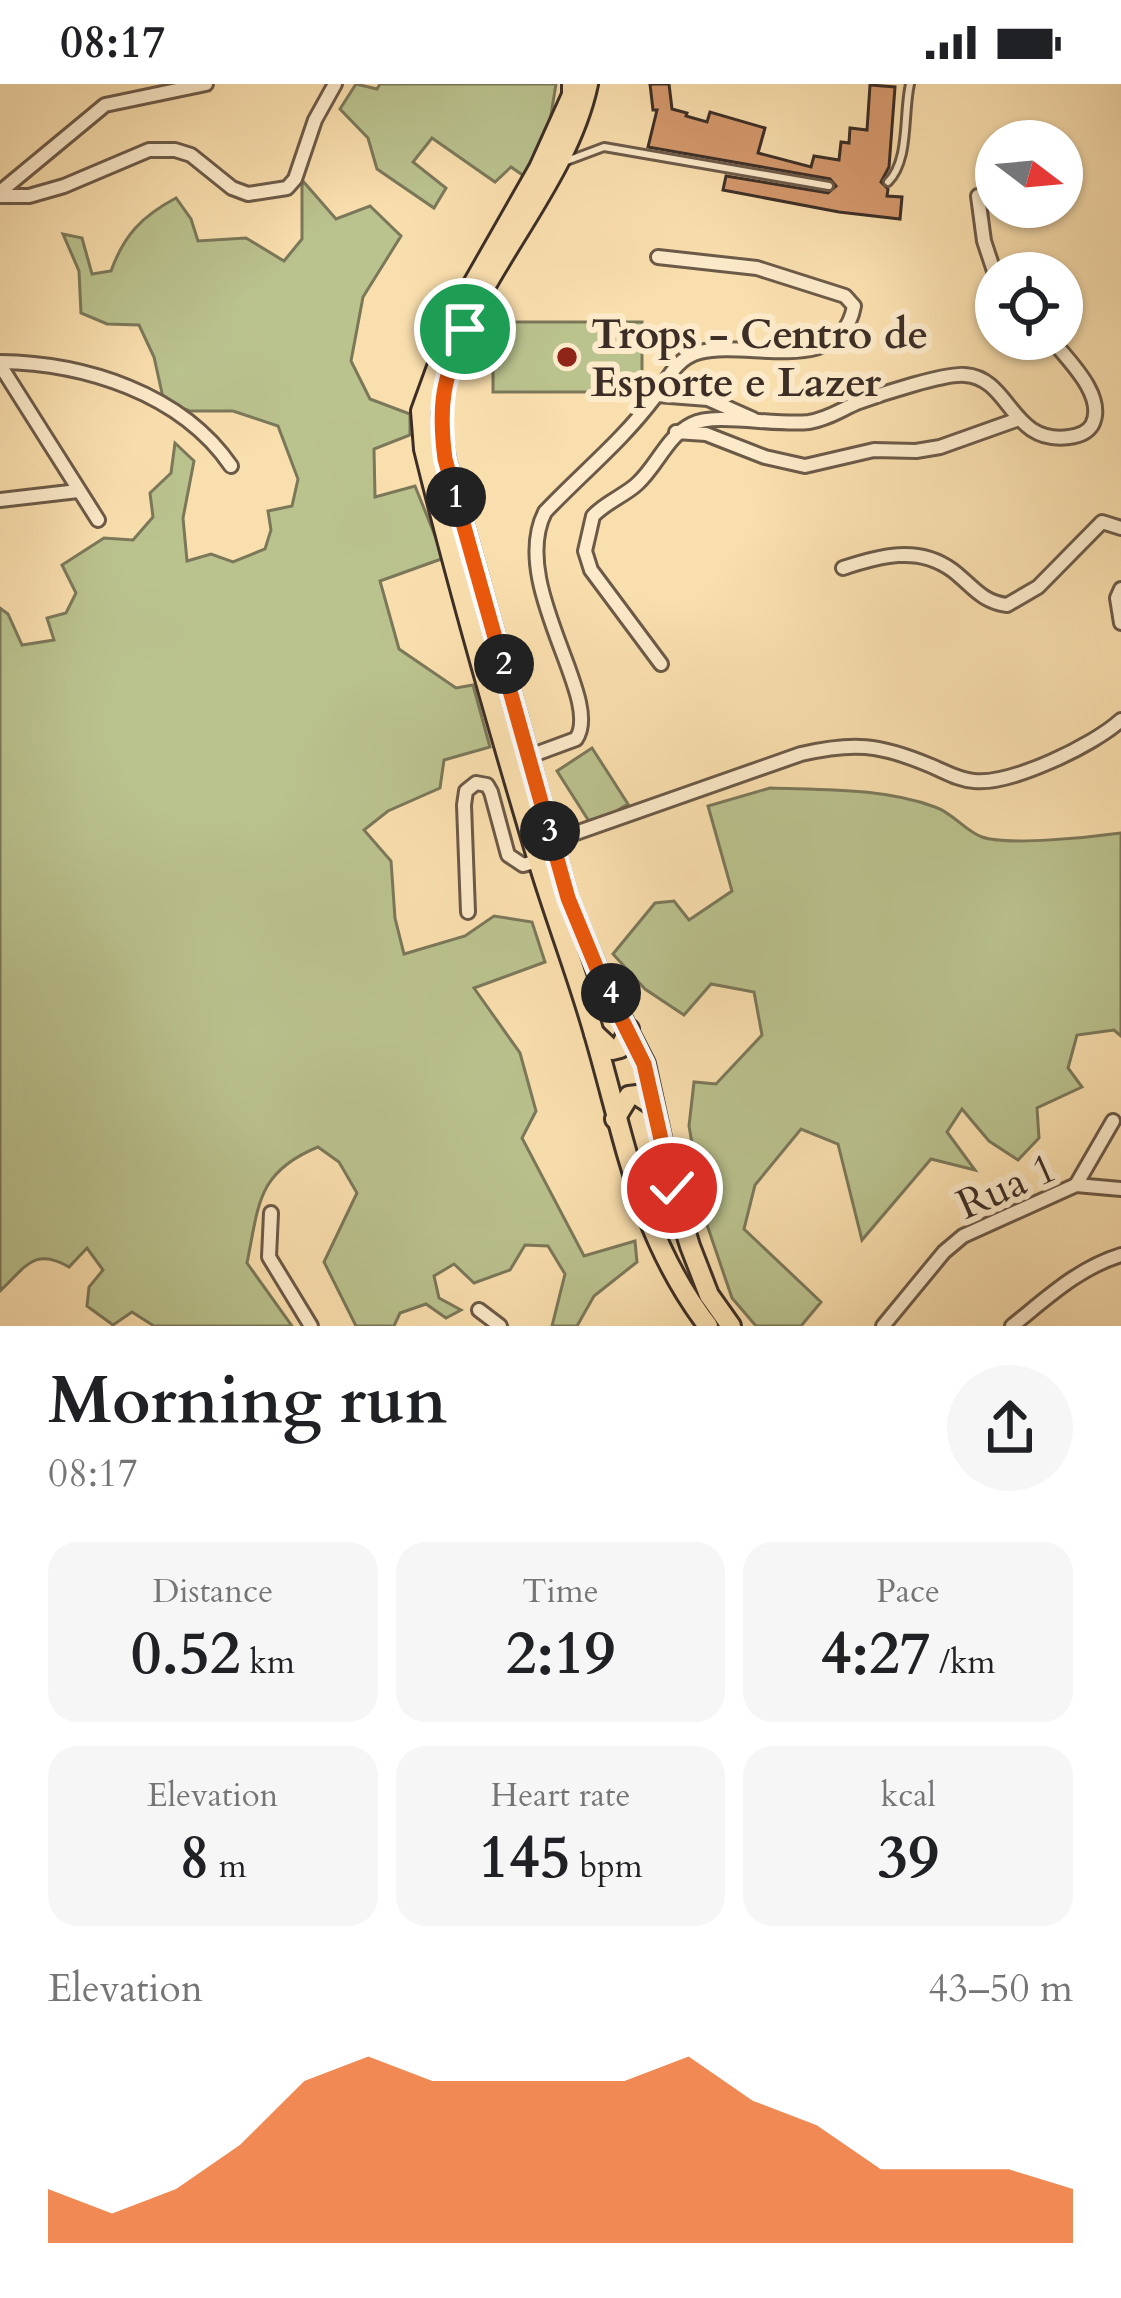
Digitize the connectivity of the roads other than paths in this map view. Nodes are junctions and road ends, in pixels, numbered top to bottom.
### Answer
1 (206, 84) edge
2 (335, 84) edge
3 (572, 84) edge
4 (588, 84) edge
5 (910, 84) edge
6 (556, 166) junction
7 (888, 182) dead end
8 (830, 186) dead end
9 (0, 195) edge
10 (658, 257) dead end
11 (1066, 360) edge
12 (0, 363) edge
13 (657, 395) junction
14 (1016, 420) junction
15 (766, 424) junction
16 (676, 432) junction
17 (231, 466) dead end
18 (78, 491) junction
19 (0, 500) edge
20 (98, 520) dead end
21 (1121, 528) edge
22 (843, 568) dead end
23 (1121, 589) edge
24 (1121, 623) edge
25 (661, 664) dead end
26 (1121, 721) edge
27 (530, 756) junction
28 (553, 841) junction
29 (538, 861) junction
30 (468, 912) dead end
31 (629, 1029) junction
32 (594, 1033) junction
33 (652, 1105) junction
34 (615, 1118) junction
35 (1113, 1121) dead end
36 (1076, 1185) junction
37 (1121, 1189) edge
38 (271, 1213) dead end
39 (1121, 1256) edge
40 (479, 1310) dead end
41 (311, 1326) edge
42 (500, 1326) edge
43 (709, 1326) edge
44 (731, 1326) edge
45 (883, 1326) edge
46 (1012, 1326) edge

1 - 9 street
2 - 9 street
3 - 29 main road
4 - 6 main road
5 - 7 lane
6 - 8 lane
6 - 27 main road
10 - 13 street
11 - 14 street
12 - 17 street
12 - 18 street
13 - 15 street
13 - 27 street
14 - 15 street
14 - 16 street
15 - 16 street
16 - 25 street
18 - 19 street
18 - 20 street
21 - 22 street
23 - 24 street
26 - 28 street
27 - 28 main road
28 - 31 main road
29 - 30 street
29 - 32 main road
31 - 32 main road
31 - 33 main road
32 - 34 main road
33 - 34 main road
33 - 44 main road
34 - 43 main road
35 - 36 street
36 - 37 street, Rua 1
36 - 45 street, Rua 1
38 - 41 street
39 - 46 street
40 - 42 street

